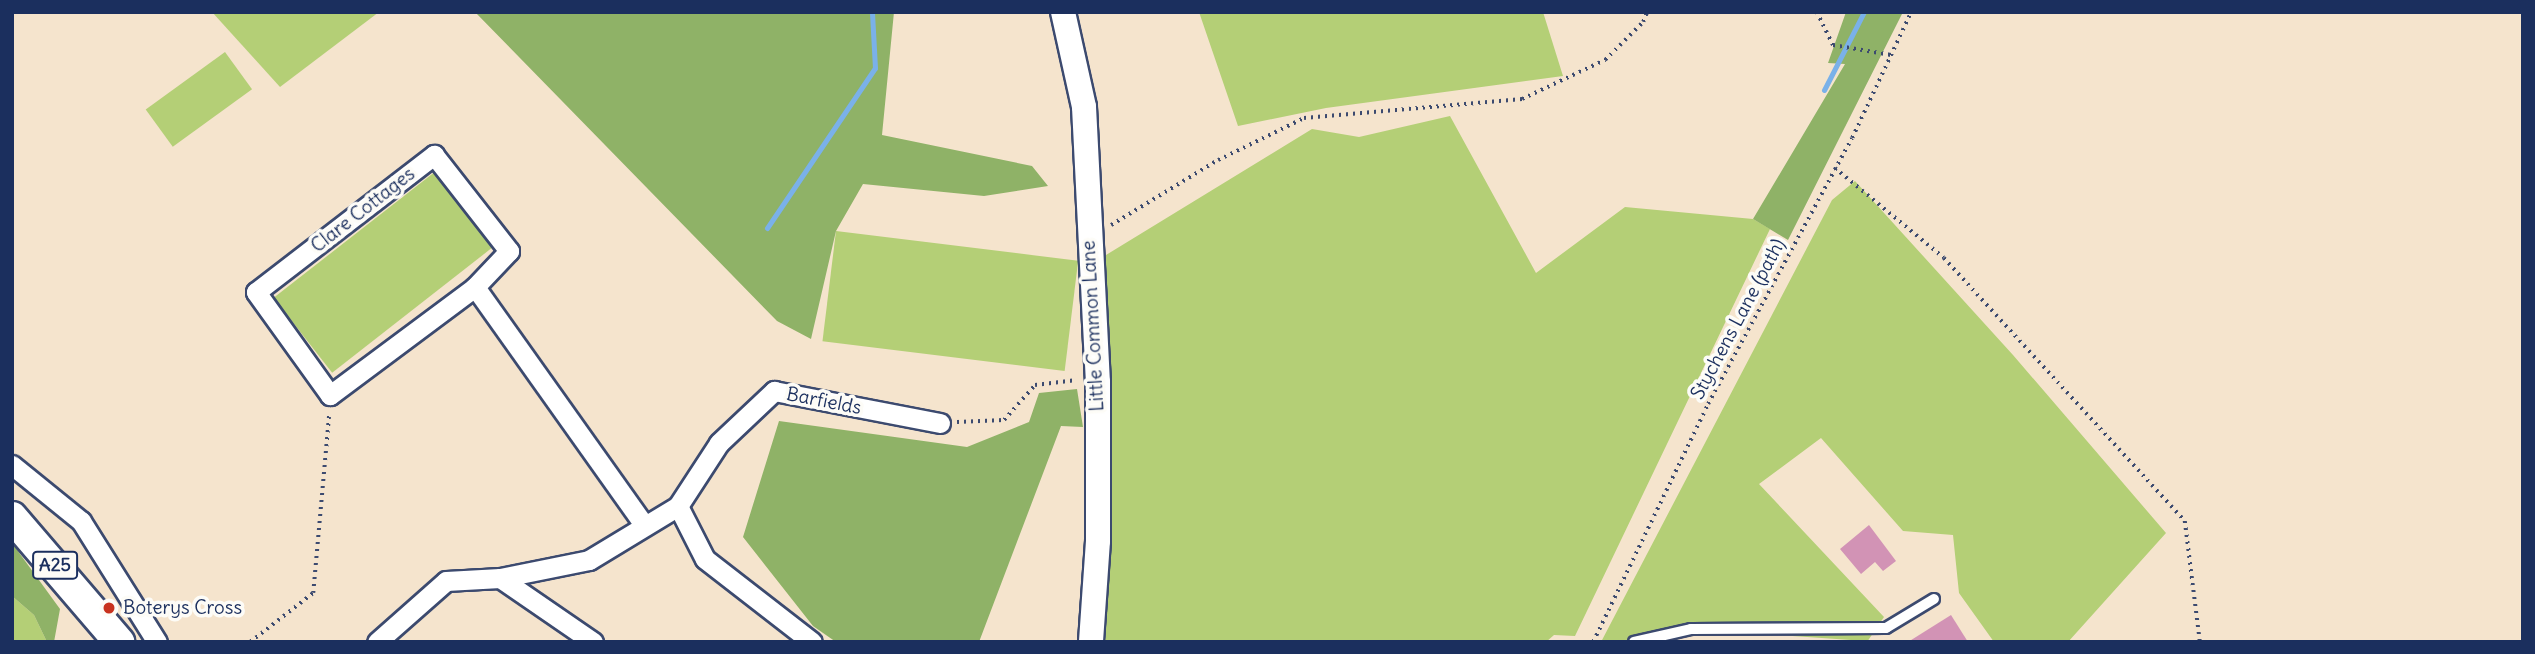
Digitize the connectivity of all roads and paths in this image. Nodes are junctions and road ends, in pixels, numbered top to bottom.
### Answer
1 (1063, 12) edge
2 (1647, 12) edge
3 (1817, 12) edge
4 (1911, 12) edge
5 (1891, 55) junction
6 (1835, 167) junction
7 (1088, 239) junction
8 (475, 287) junction
9 (1098, 382) junction
10 (330, 395) junction
11 (940, 423) joint
12 (12, 465) edge
13 (678, 506) junction
14 (12, 517) edge
15 (644, 525) junction
16 (500, 578) junction
17 (1934, 600) dead end
18 (119, 642) edge
19 (157, 642) edge
20 (250, 642) edge
21 (377, 642) edge
22 (593, 642) edge
23 (812, 642) edge
24 (1091, 642) edge
25 (1593, 642) edge
26 (1634, 642) edge
27 (2200, 642) edge

1 - 7 street, Little Common Lane
2 - 7 path
3 - 5 path
4 - 5 path, Stychens Lane (path)
5 - 6 path, Stychens Lane (path)
6 - 25 path, Stychens Lane (path)
6 - 27 path
7 - 9 street, Little Common Lane
8 - 10 street, Clare Cottages
8 - 10 street, Clare Cottages
8 - 15 street
9 - 11 path
9 - 24 street, Little Common Lane
10 - 20 path
11 - 13 street, Barfields
12 - 19 street
13 - 15 street, Barfields
13 - 23 street
14 - 18 main road, A25
15 - 16 street, Barfields
16 - 21 street, Barfields
16 - 22 street
17 - 26 lane

